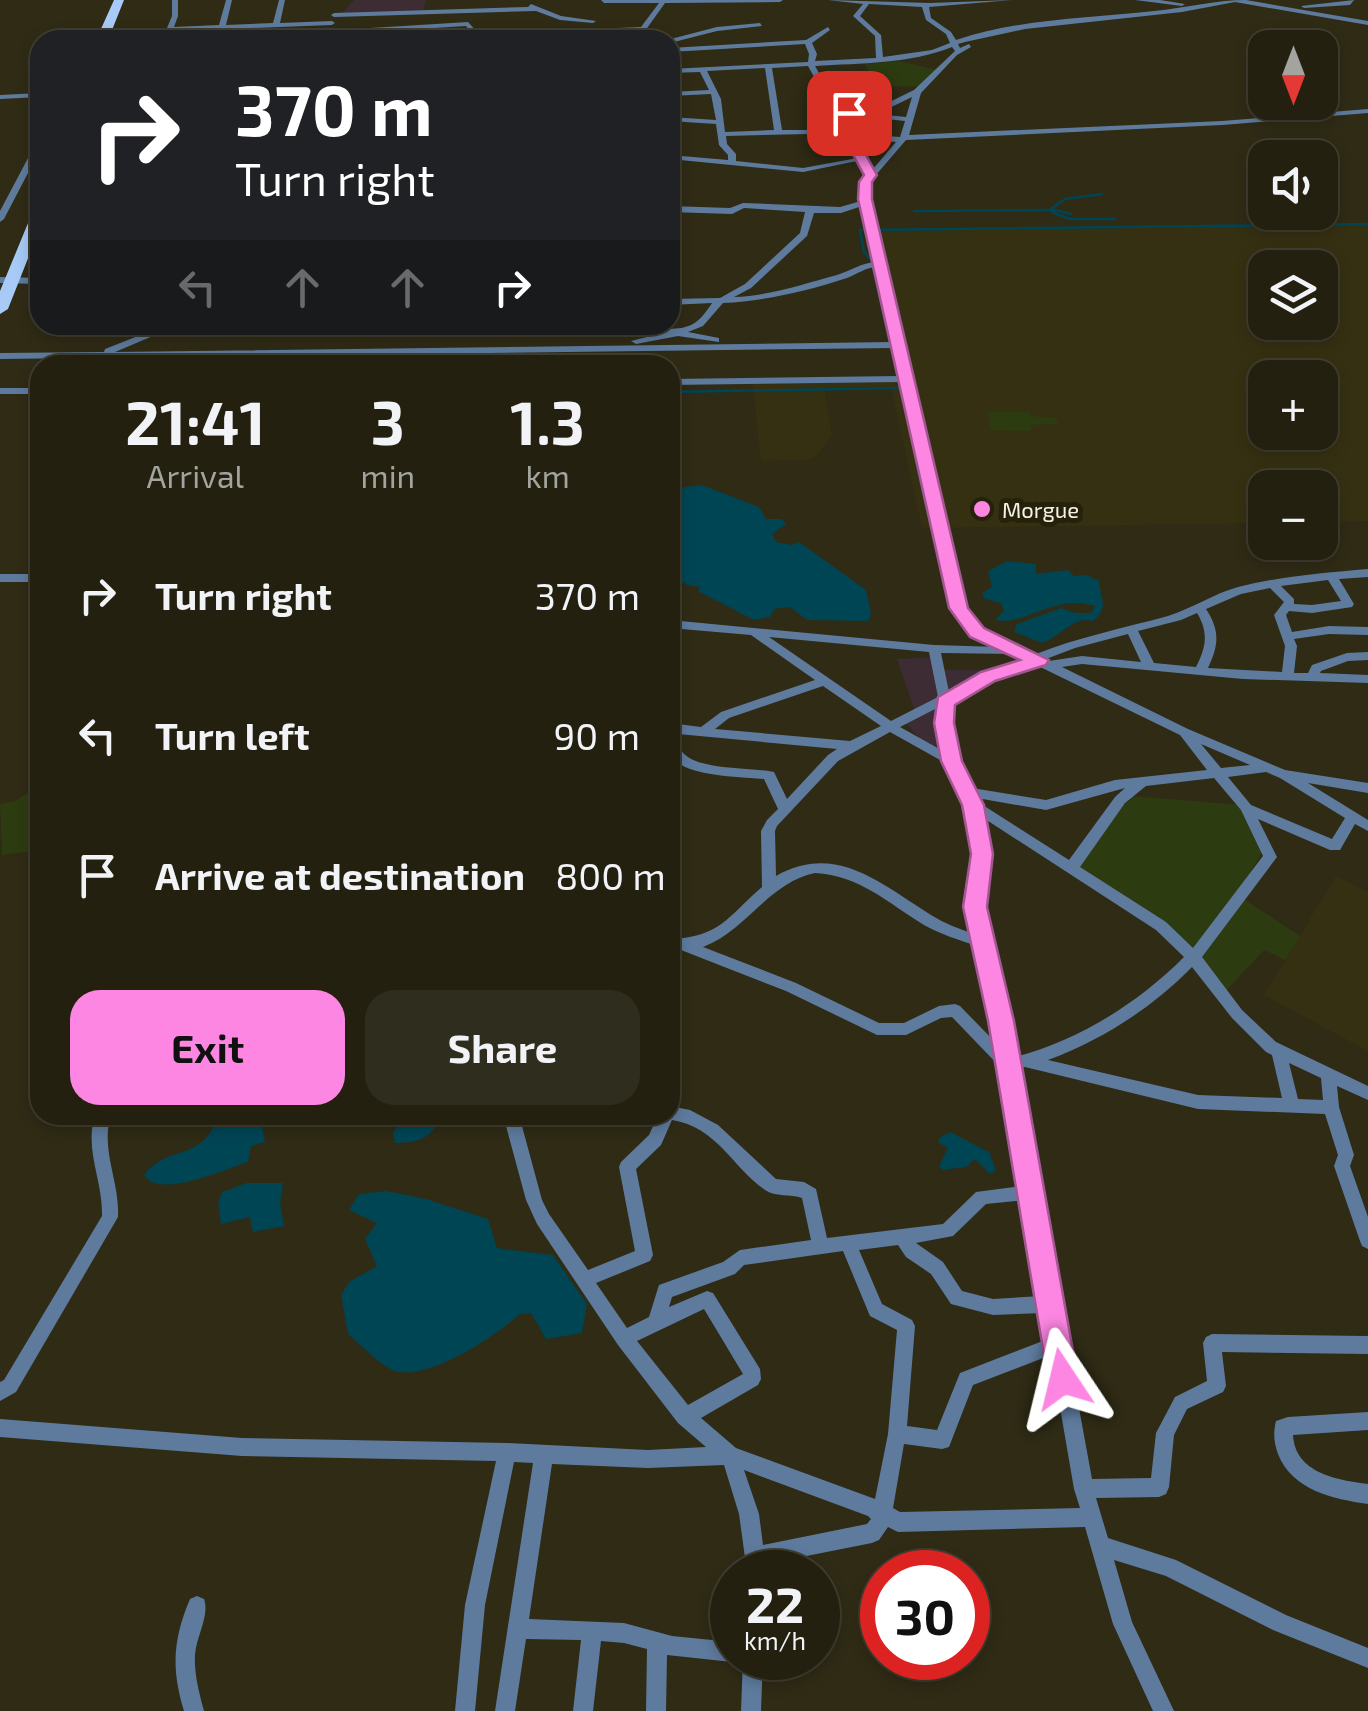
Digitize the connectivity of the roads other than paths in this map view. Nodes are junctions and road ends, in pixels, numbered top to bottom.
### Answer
1 (121, 0) edge
2 (175, 0) edge
3 (229, 0) edge
4 (282, 0) edge
5 (522, 0) edge
6 (772, 0) edge
7 (780, 0) edge
8 (831, 0) edge
9 (1009, 0) edge
10 (1138, 0) edge
11 (1235, 0) edge
12 (1305, 0) edge
13 (1350, 0) edge
14 (604, 1) edge
15 (965, 2) edge
16 (920, 3) edge
17 (662, 4) junction
18 (866, 4) junction
19 (1314, 6) junction
20 (1198, 8) junction
21 (1282, 8) junction
22 (536, 9) junction
23 (334, 15) junction
24 (593, 20) junction
25 (1368, 23) edge
26 (276, 24) junction
27 (760, 25) junction
28 (220, 27) junction
29 (168, 29) joint
30 (644, 29) joint
31 (828, 29) dead end
32 (109, 30) edge
33 (220, 30) edge
34 (332, 30) edge
35 (402, 30) edge
36 (473, 30) edge
37 (587, 30) edge
38 (635, 30) edge
39 (680, 38) edge
40 (808, 42) junction
41 (764, 46) junction
42 (957, 48) junction
43 (680, 50) edge
44 (880, 60) junction
45 (815, 62) junction
46 (768, 66) junction
47 (702, 69) junction
48 (680, 70) edge
49 (714, 92) junction
50 (917, 92) junction
51 (680, 94) edge
52 (30, 95) edge
53 (0, 96) edge
54 (1368, 111) edge
55 (849, 113) junction
56 (870, 115) junction
57 (906, 118) junction
58 (680, 120) edge
59 (718, 122) junction
60 (778, 132) junction
61 (722, 134) junction
62 (852, 135) junction
63 (902, 139) junction
64 (680, 158) edge
65 (863, 158) junction
66 (30, 161) edge
67 (732, 162) junction
68 (870, 175) junction
69 (866, 202) junction
70 (680, 209) edge
71 (819, 210) junction
72 (0, 219) edge
73 (30, 222) edge
74 (879, 264) junction
75 (4, 280) edge
76 (30, 281) edge
77 (680, 302) edge
78 (718, 302) junction
79 (0, 309) edge
80 (680, 333) edge
81 (680, 334) edge
82 (149, 335) edge
83 (671, 335) edge
84 (899, 343) junction
85 (596, 348) junction
86 (98, 355) joint
87 (0, 356) edge
88 (30, 356) edge
89 (908, 379) junction
90 (680, 382) edge
91 (30, 391) edge
92 (0, 392) edge
93 (1368, 573) edge
94 (1331, 576) junction
95 (0, 578) edge
96 (30, 578) edge
97 (1272, 584) junction
98 (1198, 606) junction
99 (1285, 607) junction
100 (680, 625) edge
101 (1132, 628) junction
102 (754, 632) junction
103 (1368, 632) edge
104 (1288, 636) junction
105 (934, 649) junction
106 (1018, 651) junction
107 (1368, 656) edge
108 (1044, 662) junction
109 (1149, 665) junction
110 (1201, 669) junction
111 (1287, 677) junction
112 (1312, 678) junction
113 (1368, 679) edge
114 (825, 681) junction
115 (945, 702) junction
116 (892, 727) junction
117 (680, 729) edge
118 (706, 730) junction
119 (1184, 732) junction
120 (852, 746) junction
121 (680, 758) edge
122 (951, 761) junction
123 (1216, 771) junction
124 (1276, 771) junction
125 (1143, 781) junction
126 (1368, 788) edge
127 (969, 798) junction
128 (1246, 808) junction
129 (785, 810) junction
130 (1352, 817) junction
131 (1368, 826) edge
132 (1072, 867) junction
133 (770, 889) junction
134 (984, 943) junction
135 (680, 946) edge
136 (680, 947) edge
137 (1192, 958) junction
138 (1278, 1051) junction
139 (1027, 1061) junction
140 (1008, 1065) junction
141 (1328, 1077) junction
142 (1368, 1093) edge
143 (1291, 1104) junction
144 (1331, 1106) junction
145 (680, 1115) edge
146 (99, 1125) edge
147 (514, 1125) edge
148 (662, 1125) edge
149 (1031, 1192) junction
150 (902, 1236) junction
151 (1368, 1241) edge
152 (848, 1243) junction
153 (820, 1245) junction
154 (584, 1280) junction
155 (1050, 1304) junction
156 (656, 1322) junction
157 (624, 1339) junction
158 (1368, 1344) edge
159 (1057, 1345) junction
160 (0, 1392) edge
161 (685, 1417) junction
162 (1368, 1420) edge
163 (0, 1428) edge
164 (897, 1434) junction
165 (507, 1452) junction
166 (544, 1454) junction
167 (730, 1454) junction
168 (1084, 1488) junction
169 (1368, 1494) edge
170 (882, 1515) junction
171 (1091, 1517) junction
172 (1098, 1545) junction
173 (754, 1550) edge
174 (811, 1550) edge
175 (197, 1606) dead end
176 (516, 1629) junction
177 (592, 1630) junction
178 (657, 1643) junction
179 (710, 1649) edge
180 (1368, 1658) edge
181 (752, 1680) edge
182 (194, 1711) edge
183 (465, 1711) edge
184 (505, 1711) edge
185 (583, 1711) edge
186 (656, 1711) edge
187 (751, 1711) edge
188 (1164, 1711) edge

1 - 32 main road
2 - 29 street
3 - 28 street
4 - 26 street
5 - 22 street
6 - 7 street
6 - 17 street
6 - 27 street
8 - 18 street
9 - 15 street
10 - 20 street
11 - 20 street
11 - 21 street
12 - 19 street
13 - 19 street
14 - 17 street
14 - 24 street
15 - 16 street
16 - 18 street
16 - 42 street
17 - 30 street
18 - 44 street
19 - 21 street
20 - 42 street
21 - 25 street
22 - 23 street
22 - 24 street
23 - 26 street
23 - 34 street
24 - 37 street
26 - 28 street
27 - 39 street
27 - 41 street
28 - 29 street
28 - 33 street
30 - 38 street
31 - 40 street
35 - 36 street
40 - 41 street
40 - 45 street
41 - 43 street
42 - 44 street
42 - 50 street
44 - 45 street
45 - 46 street
45 - 55 street
46 - 47 street
46 - 60 street
47 - 48 street
47 - 49 street
49 - 51 street
49 - 59 street
50 - 56 street
50 - 57 street
52 - 53 street
54 - 63 street
55 - 56 street
55 - 62 street
56 - 57 street
57 - 63 street
58 - 59 street
59 - 61 street
60 - 61 street
60 - 62 street
61 - 67 street
62 - 63 street
62 - 65 street
63 - 68 street
64 - 67 street
65 - 67 street
65 - 68 street
66 - 72 street
68 - 69 street
69 - 71 street
69 - 74 street
70 - 71 street
71 - 78 street
73 - 75 main road
74 - 78 street
74 - 84 street
75 - 76 street
75 - 79 main road
77 - 78 street
78 - 80 street
81 - 84 street
82 - 86 street
83 - 85 street
84 - 85 street
84 - 89 street
85 - 86 street
87 - 88 street
89 - 90 street
89 - 106 street
91 - 92 street
93 - 94 street
94 - 97 street
94 - 99 street
95 - 96 street
97 - 98 street
97 - 99 street
98 - 101 street
98 - 110 street
99 - 104 street
100 - 102 street
101 - 108 street
101 - 109 street
102 - 105 street
102 - 114 street
103 - 104 street
104 - 111 street
105 - 106 street
105 - 115 street
106 - 108 street
107 - 112 street
108 - 109 street
108 - 115 street
108 - 119 street
109 - 110 street
110 - 111 street
111 - 112 street
112 - 113 street
114 - 116 street
114 - 118 street
115 - 116 street
115 - 122 street
116 - 120 street
116 - 122 street
117 - 118 street
118 - 120 street
119 - 123 street
119 - 124 street
120 - 129 street
121 - 129 street
122 - 127 street
123 - 124 street
123 - 125 street
123 - 128 street
124 - 126 street
124 - 130 street
125 - 127 street
125 - 132 street
127 - 132 street
127 - 134 street
128 - 130 street
128 - 137 street
129 - 133 street
130 - 131 street
132 - 137 street
133 - 134 street
133 - 135 street
134 - 140 street
136 - 140 street
137 - 138 street
137 - 139 street
138 - 141 street
138 - 143 street
139 - 140 street
139 - 143 street
140 - 149 street
141 - 142 street
141 - 144 street
143 - 144 street
144 - 151 street
145 - 153 street
146 - 160 street
147 - 154 street
148 - 154 street
149 - 150 street
149 - 155 street
150 - 152 street
150 - 155 street
152 - 153 street
152 - 164 street
153 - 156 street
154 - 157 street
155 - 159 street
156 - 157 street
156 - 161 street
157 - 161 street
158 - 168 street
159 - 164 street
159 - 168 street
161 - 167 street
162 - 169 street
163 - 165 street
164 - 170 street
165 - 166 street
165 - 183 street
166 - 167 street
166 - 176 street
167 - 170 street
167 - 173 street
168 - 171 street
170 - 171 street
170 - 174 street
171 - 172 street
172 - 180 street
172 - 188 street
175 - 182 street
176 - 177 street
176 - 184 street
177 - 178 street
177 - 185 street
178 - 179 street
178 - 186 street
181 - 187 street

